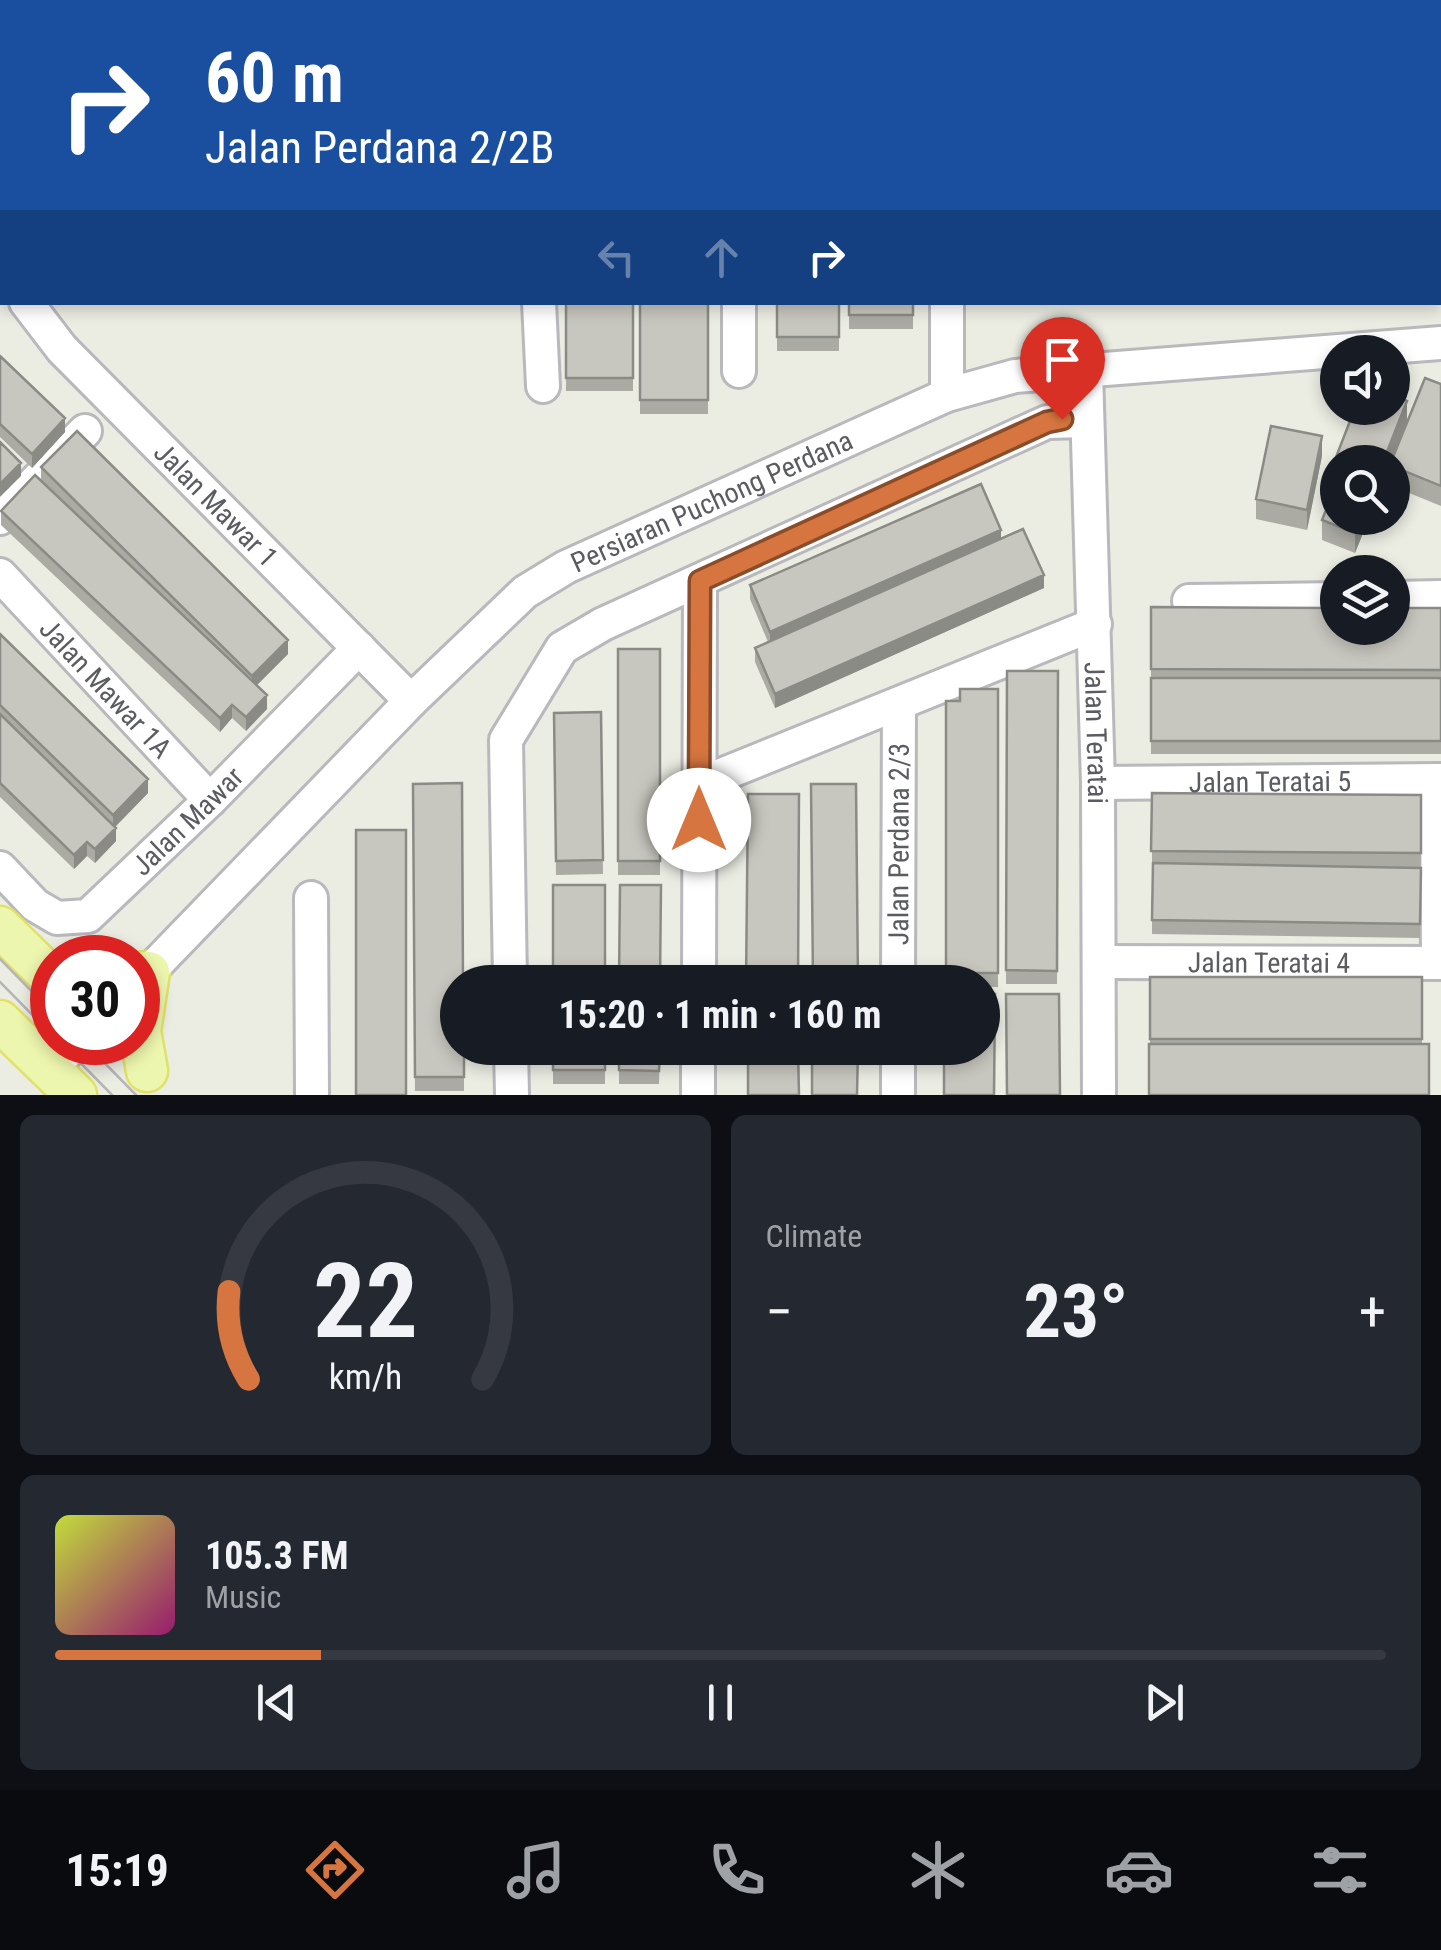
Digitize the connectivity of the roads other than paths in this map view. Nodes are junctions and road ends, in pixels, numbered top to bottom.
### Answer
1 (28, 305) edge
2 (539, 305) edge
3 (739, 305) edge
4 (947, 305) edge
5 (1441, 342) edge
6 (739, 370) dead end
7 (1086, 371) junction
8 (544, 386) dead end
9 (948, 395) junction
10 (1087, 421) junction
11 (84, 431) edge
12 (0, 518) edge
13 (0, 575) edge
14 (700, 581) junction
15 (1441, 597) edge
16 (1410, 598) edge
17 (1320, 599) edge
18 (1189, 602) dead end
19 (1095, 624) junction
20 (359, 648) junction
21 (411, 701) junction
22 (899, 705) junction
23 (1439, 780) edge
24 (699, 784) junction
25 (1098, 784) junction
26 (210, 800) junction
27 (0, 868) edge
28 (311, 898) dead end
29 (0, 927) edge
30 (30, 954) edge
31 (160, 957) edge
32 (1098, 962) junction
33 (1440, 963) edge
34 (510, 965) edge
35 (698, 965) edge
36 (898, 965) edge
37 (0, 1021) edge
38 (511, 1065) edge
39 (698, 1065) edge
40 (898, 1065) edge
41 (67, 1069) edge
42 (312, 1095) edge
43 (512, 1095) edge
44 (698, 1095) edge
45 (898, 1095) edge
46 (1099, 1095) edge

1 - 20 street, Jalan Mawar 1
2 - 8 street
3 - 6 street
4 - 9 street
5 - 7 street, Persiaran Puchong Perdana
7 - 9 street, Persiaran Puchong Perdana
7 - 10 street, Jalan Teratai
9 - 21 street, Persiaran Puchong Perdana
10 - 14 street
10 - 19 street, Jalan Teratai
11 - 12 street
13 - 26 street, Jalan Mawar 1A
14 - 24 street
14 - 34 street
15 - 16 street
17 - 18 street
19 - 22 street
19 - 25 street, Jalan Teratai
20 - 21 street, Jalan Mawar 1
20 - 26 street, Jalan Mawar
21 - 31 street, Persiaran Puchong Perdana
22 - 24 street
22 - 36 street, Jalan Perdana 2/3
23 - 25 street, Jalan Teratai 5
23 - 33 street
24 - 35 street
25 - 32 street, Jalan Teratai
26 - 27 street, Jalan Mawar
28 - 42 street
29 - 30 main road
32 - 33 street, Jalan Teratai 4
32 - 46 street, Jalan Teratai
37 - 41 main road
38 - 43 street
39 - 44 street
40 - 45 street

